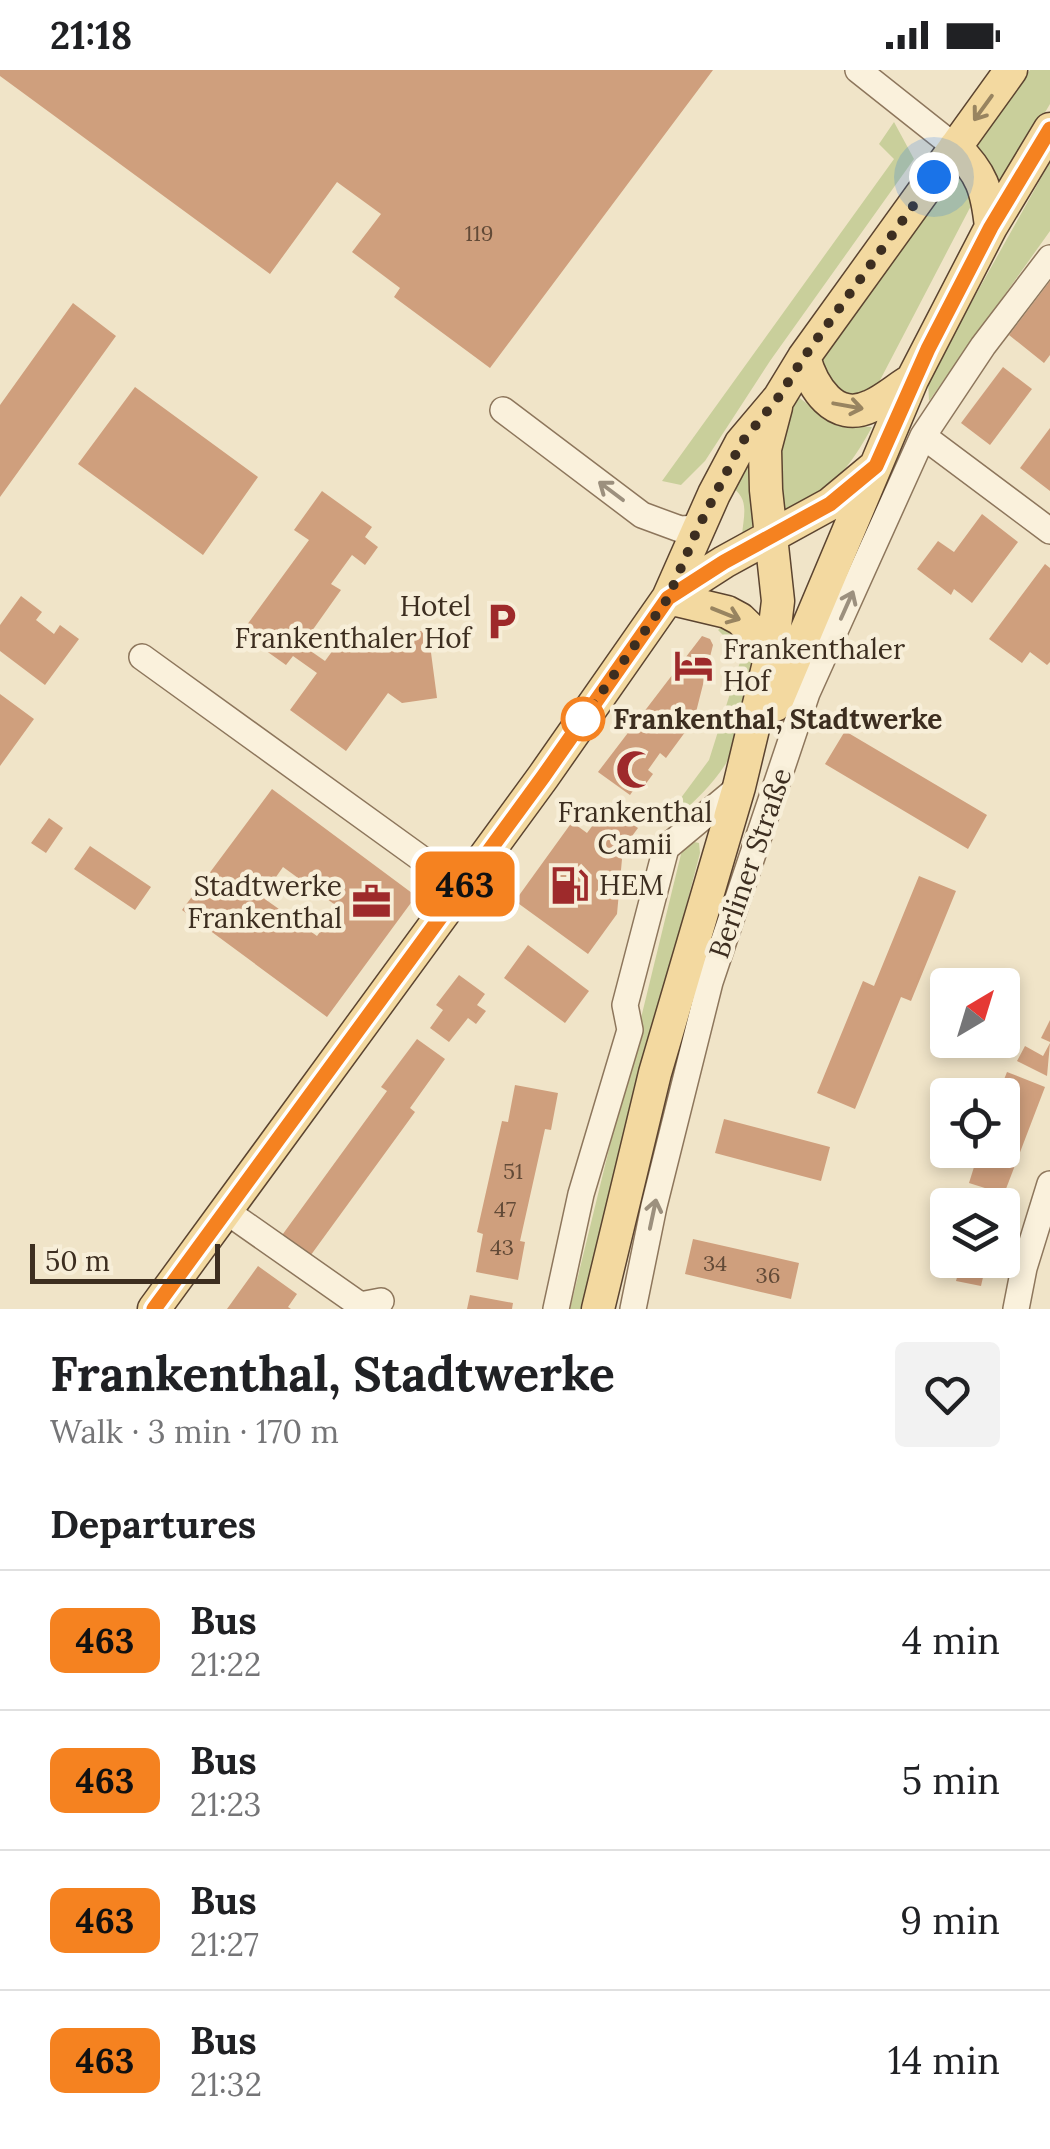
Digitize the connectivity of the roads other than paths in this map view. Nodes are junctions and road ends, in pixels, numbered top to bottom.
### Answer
1 (858, 70) edge
2 (1011, 70) edge
3 (1050, 129) edge
4 (955, 147) junction
5 (991, 227) junction
6 (1050, 258) edge
7 (804, 357) junction
8 (912, 380) junction
9 (778, 398) junction
10 (503, 410) dead end
11 (923, 436) junction
12 (876, 466) junction
13 (698, 528) junction
14 (1050, 531) edge
15 (772, 535) junction
16 (668, 598) junction
17 (772, 650) junction
18 (142, 657) dead end
19 (739, 787) junction
20 (462, 888) junction
21 (1050, 1184) edge
22 (226, 1210) junction
23 (381, 1301) dead end
24 (154, 1309) edge
25 (556, 1309) edge
26 (598, 1309) edge
27 (633, 1309) edge
28 (1016, 1309) edge

1 - 4 street
2 -> 4 main road
3 - 5 main road, Berliner Straße
4 - 5 main road
4 - 7 main road
5 - 8 main road, Berliner Straße
6 - 11 street, Berliner Straße
7 -> 8 main road
7 - 9 main road
8 - 12 main road, Berliner Straße
9 - 13 main road
9 - 15 main road, Berliner Straße
13 -> 10 street
11 - 14 street
27 -> 11 street, Berliner Straße
12 - 15 main road
12 - 19 main road, Berliner Straße
13 - 16 main road
15 - 16 main road
15 - 17 main road, Berliner Straße
16 -> 17 main road
16 - 20 main road
17 - 19 main road, Berliner Straße
18 - 20 street
19 - 25 street, Berliner Straße
19 - 26 main road, Berliner Straße
20 - 22 main road
21 - 28 street
22 - 23 street
22 - 24 main road

